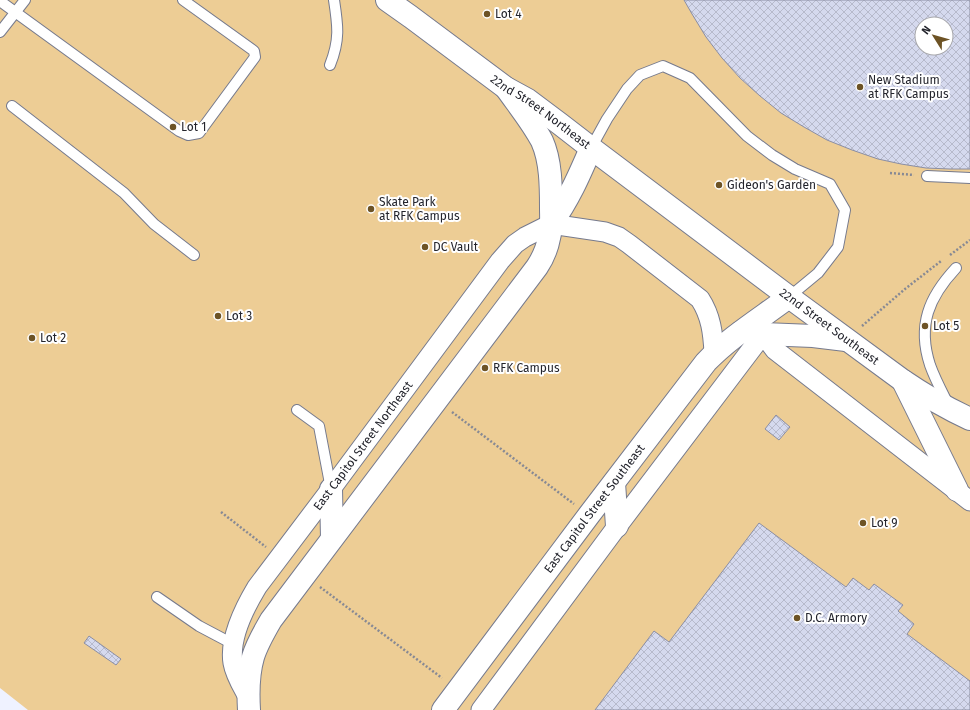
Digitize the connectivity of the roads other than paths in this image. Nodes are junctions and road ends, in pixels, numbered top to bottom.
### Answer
1 (25, 0) edge
2 (183, 0) edge
3 (334, 0) edge
4 (387, 0) edge
5 (396, 0) edge
6 (0, 1) edge
7 (16, 12) junction
8 (411, 16) junction
9 (0, 32) edge
10 (330, 65) dead end
11 (506, 88) junction
12 (12, 106) dead end
13 (591, 148) junction
14 (927, 176) road end
15 (970, 178) edge
16 (551, 224) junction
17 (694, 225) joint
18 (194, 255) dead end
19 (956, 268) dead end
20 (789, 297) junction
21 (741, 332) junction
22 (763, 334) junction
23 (846, 340) junction
24 (714, 353) junction
25 (902, 380) junction
26 (297, 410) dead end
27 (960, 414) edge
28 (614, 483) junction
29 (331, 490) junction
30 (963, 496) edge
31 (617, 526) junction
32 (332, 538) junction
33 (158, 597) dead end
34 (233, 644) junction
35 (252, 706) edge
36 (443, 710) edge
37 (480, 710) edge

1 - 7 lane
2 - 7 lane
3 - 10 lane
4 - 8 main road, 22nd Street Northeast
5 - 8 main road
6 - 7 lane
7 - 9 lane
8 - 11 main road, 22nd Street Northeast
11 - 13 main road, 22nd Street Northeast
11 - 16 main road, East Capitol Street Northeast
12 - 18 lane
13 - 16 main road
13 - 17 main road, 22nd Street Northeast
13 - 20 lane
14 - 15 lane
16 - 24 street
16 - 29 street, East Capitol Street Northeast
16 - 32 main road, East Capitol Street Northeast
17 - 20 main road, 22nd Street Southeast
19 - 27 lane
20 - 21 main road, East Capitol Street Southeast
20 - 23 main road, 22nd Street Southeast
21 - 22 main road
21 - 24 main road, East Capitol Street Southeast
22 - 23 main road
22 - 30 street
22 - 31 street
23 - 25 main road, 22nd Street Southeast
24 - 28 main road, East Capitol Street Southeast
25 - 27 main road, 22nd Street Southeast
25 - 30 main road
26 - 29 lane
28 - 31 main road
28 - 36 main road, East Capitol Street Southeast
29 - 32 main road
29 - 34 street, East Capitol Street Northeast
31 - 37 street
32 - 35 main road, East Capitol Street Northeast
33 - 34 lane
34 - 35 street, East Capitol Street Northeast

